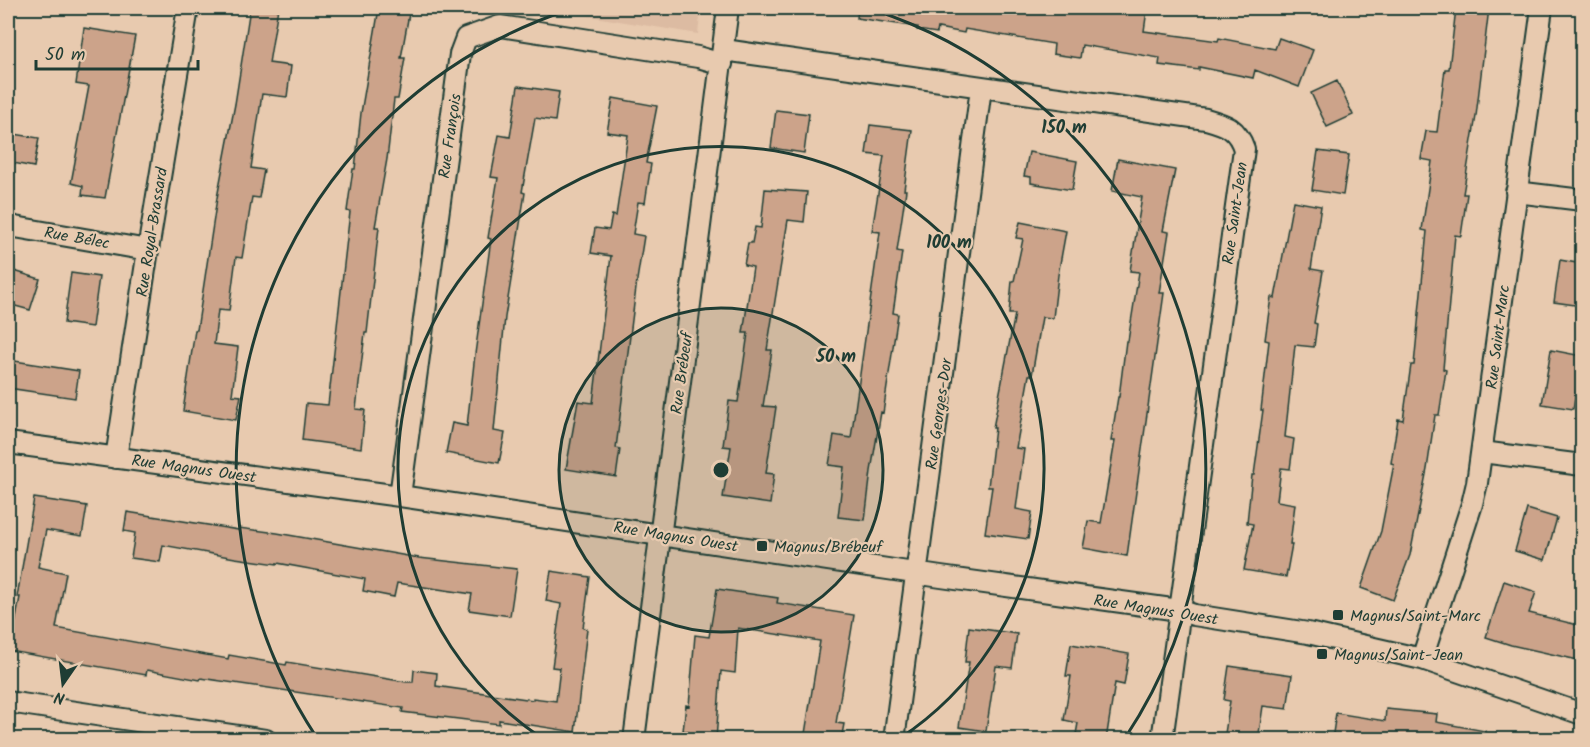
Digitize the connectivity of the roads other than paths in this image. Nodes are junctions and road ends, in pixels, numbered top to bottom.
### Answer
1 (188, 8) edge
2 (728, 8) edge
3 (1542, 8) edge
4 (723, 57) junction
5 (981, 88) junction
6 (1516, 192) junction
7 (1582, 200) edge
8 (8, 224) edge
9 (148, 250) junction
10 (8, 443) edge
11 (1482, 452) junction
12 (116, 458) junction
13 (1582, 465) edge
14 (400, 495) junction
15 (660, 533) junction
16 (917, 573) junction
17 (1179, 610) junction
18 (1422, 660) junction
19 (8, 702) edge
20 (1582, 714) edge
21 (266, 740) edge
22 (634, 740) edge
23 (894, 740) edge
24 (1162, 740) edge

1 - 9 street, Rue Royal-Brassard
2 - 4 street, Rue Brébeuf
3 - 6 street, Rue Saint-Marc
4 - 5 street, Rue Saint-Jean
4 - 14 street, Rue François
4 - 15 street, Rue Brébeuf
5 - 16 street, Rue Georges-Dor
5 - 17 street, Rue Saint-Jean
6 - 7 street
6 - 11 street, Rue Saint-Marc
8 - 9 street, Rue Bélec
9 - 12 street, Rue Royal-Brassard
10 - 12 street, Rue Magnus Ouest
11 - 13 street
11 - 18 street, Rue Saint-Marc
12 - 14 street, Rue Magnus Ouest
14 - 15 street, Rue Magnus Ouest
15 - 16 street, Rue Magnus Ouest
15 - 22 street, Rue Brébeuf
16 - 17 street, Rue Magnus Ouest
16 - 23 street, Rue Georges-Dor
17 - 18 street, Rue Magnus Ouest
17 - 24 street, Rue Saint-Jean
18 - 20 street, Rue Magnus Ouest
19 - 21 street

